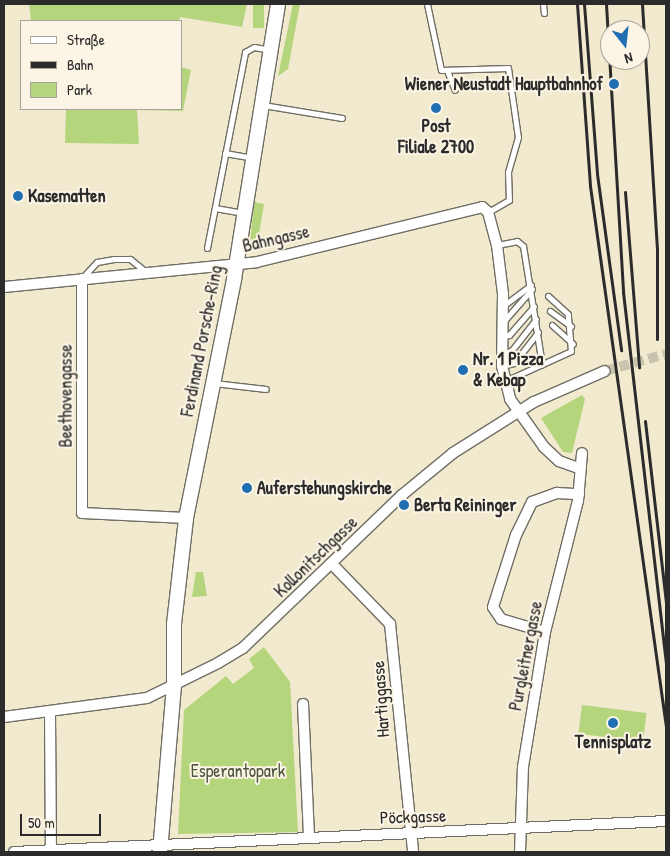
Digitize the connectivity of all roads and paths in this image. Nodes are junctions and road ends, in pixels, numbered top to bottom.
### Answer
1 (427, 4) edge
2 (543, 4) edge
3 (279, 7) edge
4 (544, 13) dead end
5 (271, 50) junction
6 (448, 73) junction
7 (455, 90) dead end
8 (262, 105) junction
9 (342, 118) dead end
10 (225, 153) junction
11 (254, 158) junction
12 (215, 208) junction
13 (488, 212) junction
14 (244, 213) junction
15 (497, 245) junction
16 (207, 248) dead end
17 (236, 265) junction
18 (147, 273) junction
19 (82, 279) junction
20 (4, 287) edge
21 (533, 289) junction
22 (548, 296) dead end
23 (536, 305) junction
24 (502, 306) junction
25 (550, 311) dead end
26 (538, 317) junction
27 (502, 322) junction
28 (552, 325) dead end
29 (570, 326) junction
30 (538, 332) junction
31 (502, 336) junction
32 (573, 344) junction
33 (502, 354) junction
34 (542, 364) junction
35 (502, 366) junction
36 (604, 371) tunnel mouth
37 (505, 381) junction
38 (213, 383) junction
39 (266, 389) dead end
40 (519, 411) junction
41 (582, 453) dead end
42 (581, 469) junction
43 (579, 494) junction
44 (186, 518) junction
45 (332, 565) junction
46 (545, 632) junction
47 (174, 686) junction
48 (303, 704) dead end
49 (50, 714) junction
50 (4, 717) edge
51 (666, 821) edge
52 (522, 829) junction
53 (412, 833) junction
54 (309, 836) junction
55 (160, 848) edge
56 (51, 850) junction
57 (14, 852) edge
58 (413, 852) edge
59 (520, 852) edge

1 - 6 lane
2 - 4 lane
3 - 5 street, Ferdinand Porsche-Ring
5 - 8 street, Ferdinand Porsche-Ring
5 - 10 lane
6 - 7 lane
6 - 13 lane
8 - 9 lane
8 - 11 street, Ferdinand Porsche-Ring
10 - 11 lane
10 - 12 lane
11 - 14 street, Ferdinand Porsche-Ring
12 - 14 lane
12 - 16 lane
13 - 15 street
13 - 17 street, Bahngasse
14 - 17 street, Ferdinand Porsche-Ring
15 - 21 lane
15 - 24 street
17 - 18 street, Bahngasse
17 - 38 street, Ferdinand Porsche-Ring
18 - 19 street, Bahngasse
18 - 19 lane
19 - 20 street, Bahngasse
19 - 44 street, Beethovengasse
21 - 23 lane
21 - 24 lane
21 - 27 lane
22 - 29 lane
23 - 26 lane
23 - 31 lane
24 - 27 street
25 - 29 lane
26 - 30 lane
26 - 33 lane
27 - 31 street
28 - 32 lane
29 - 32 lane
30 - 34 lane
30 - 35 lane
31 - 33 street
32 - 34 lane
33 - 35 street
34 - 37 lane
35 - 37 street
36 - 40 street, Kollonitschgasse
37 - 40 street
38 - 39 lane
38 - 44 street, Ferdinand Porsche-Ring
40 - 42 street
40 - 45 street, Kollonitschgasse
41 - 42 street, Purgleitnergasse
42 - 43 street, Purgleitnergasse
43 - 46 street, Purgleitnergasse
43 - 46 street
44 - 47 street, Ferdinand Porsche-Ring
45 - 47 street, Kollonitschgasse
45 - 53 street, Hartiggasse
46 - 52 street, Purgleitnergasse
47 - 49 street, Kollonitschgasse
47 - 55 street, Ferdinand Porsche-Ring
48 - 54 street
49 - 50 street, Kollonitschgasse
49 - 56 street
51 - 52 street, Pöckgasse
52 - 53 street, Pöckgasse
52 - 59 street, Purgleitnergasse
53 - 54 street, Pöckgasse
53 - 58 street, Hartiggasse
54 - 55 street, Pöckgasse
55 - 56 street, Pöckgasse
56 - 57 street, Pöckgasse

